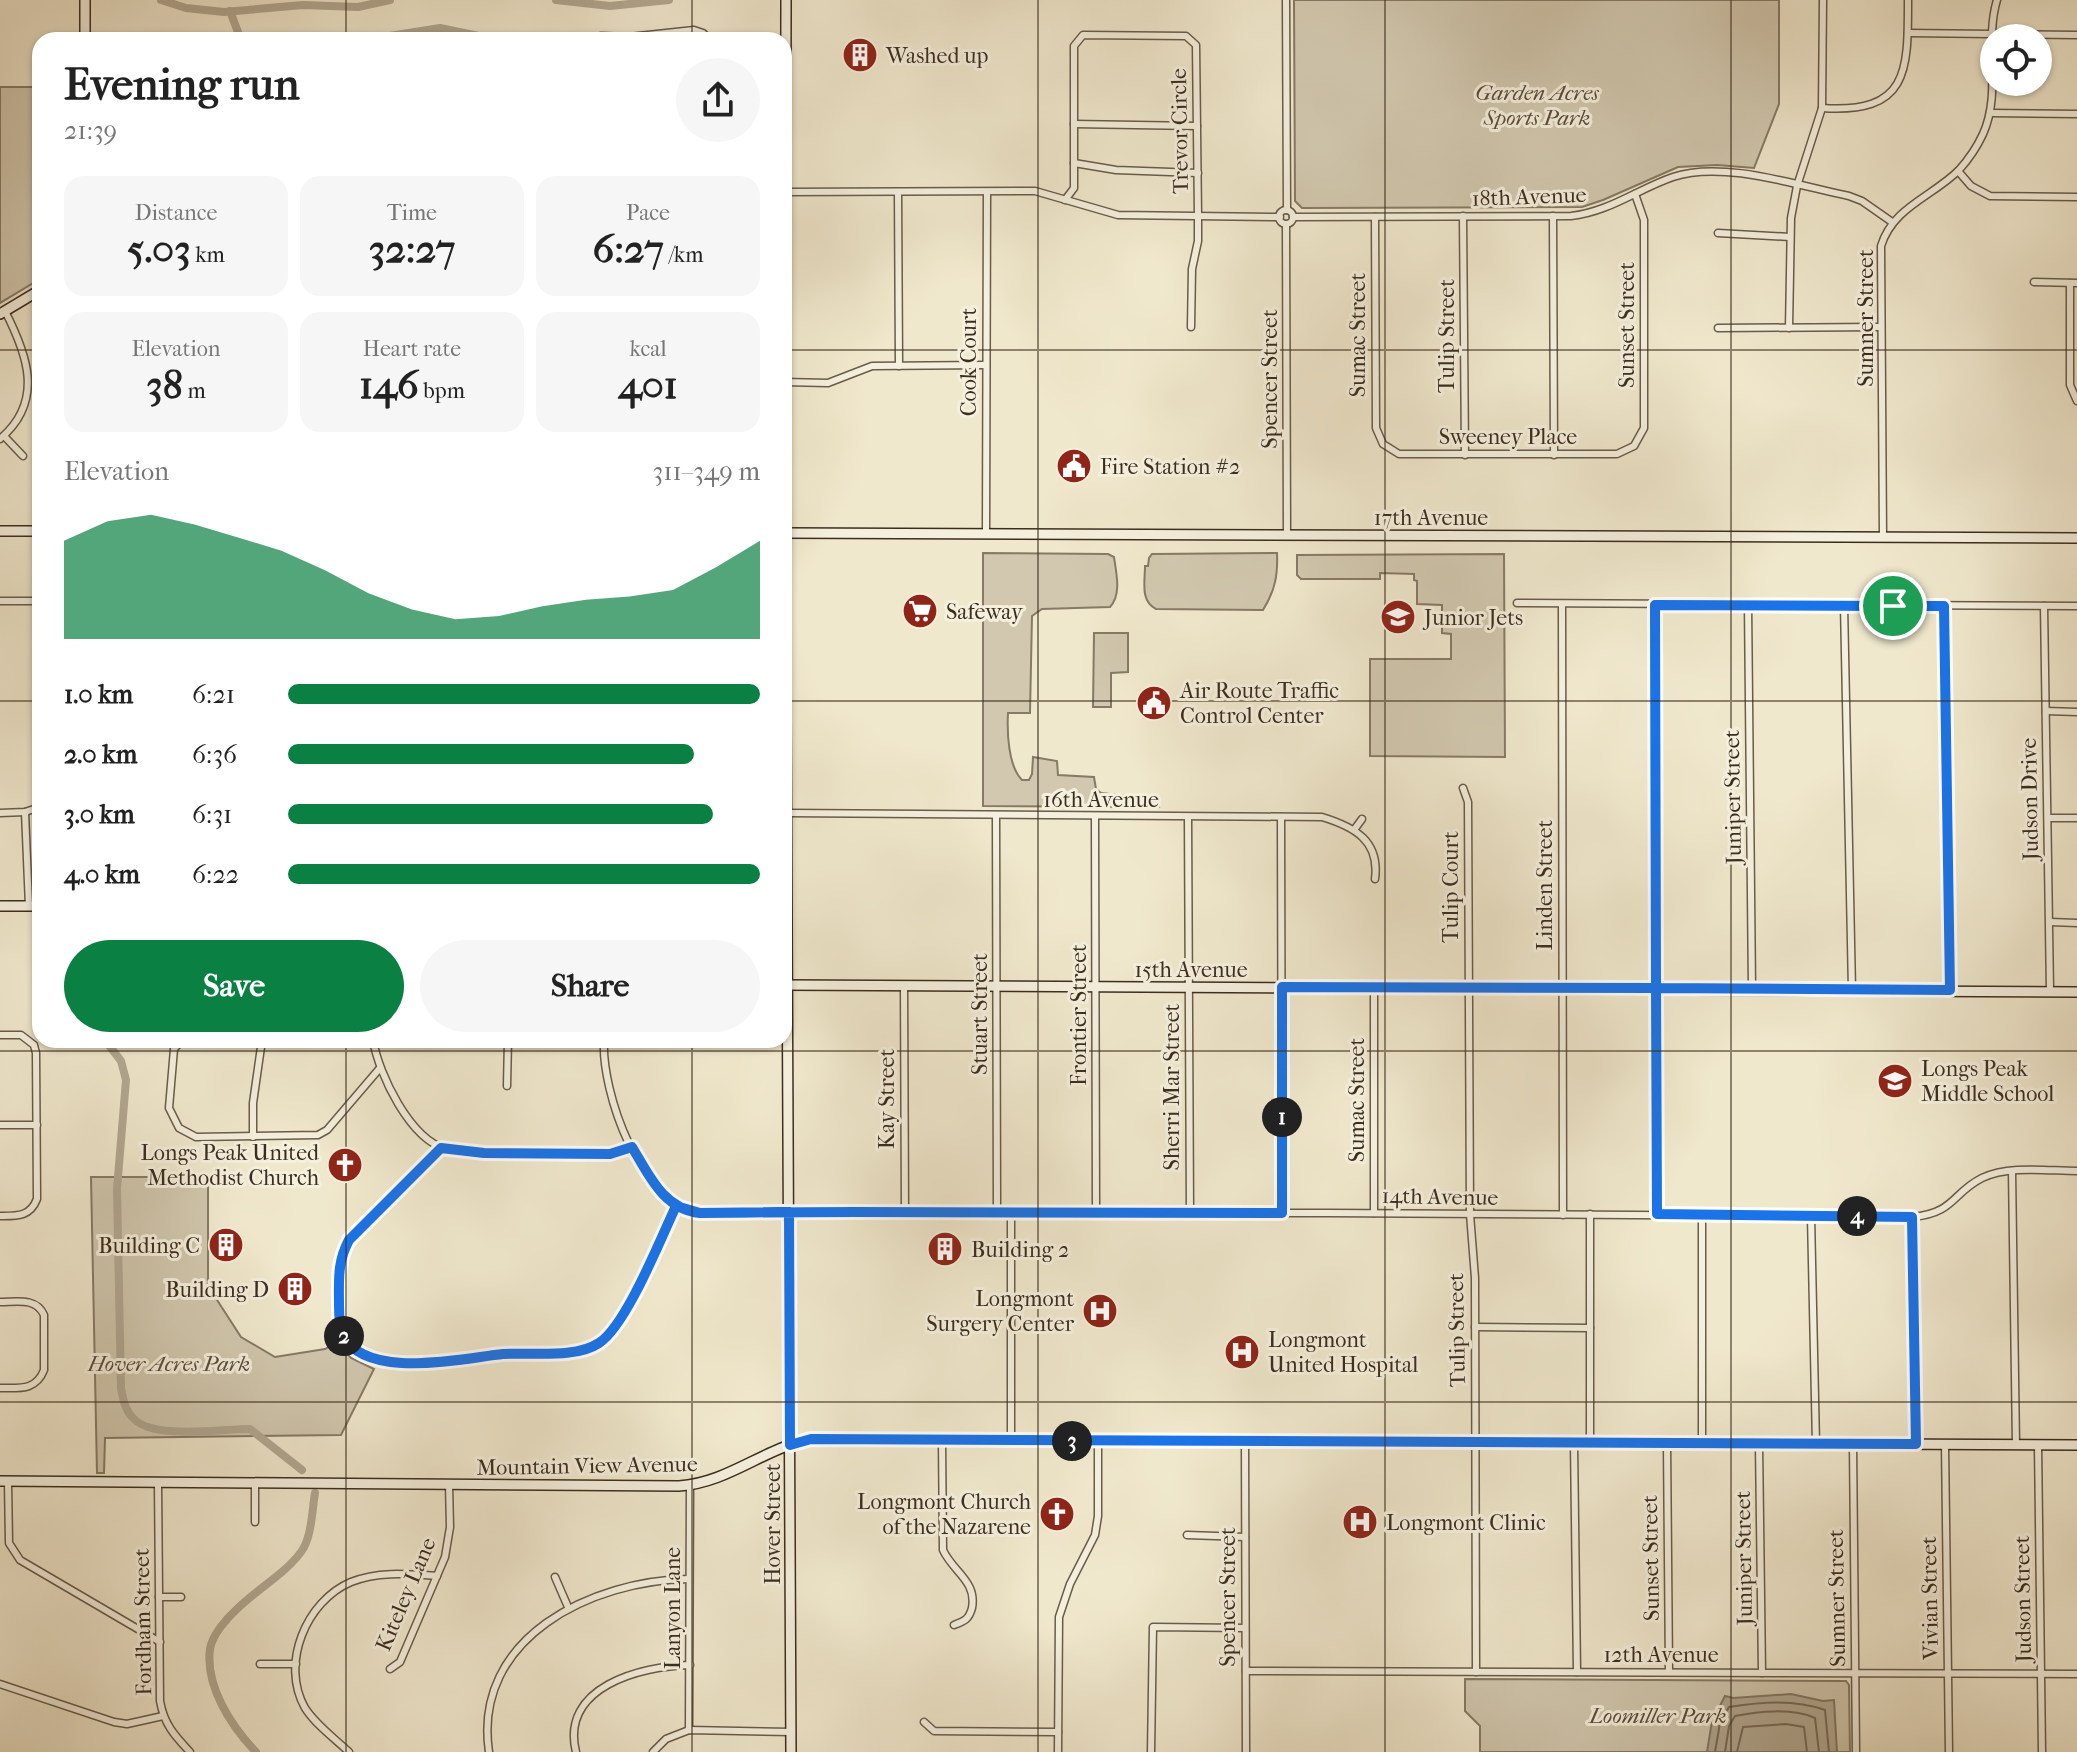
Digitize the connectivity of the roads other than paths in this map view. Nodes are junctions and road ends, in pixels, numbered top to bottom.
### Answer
1 (85, 0) edge
2 (786, 0) edge
3 (1286, 0) edge
4 (1823, 0) edge
5 (1908, 0) edge
6 (1997, 0) edge
7 (1993, 24) edge
8 (85, 32) edge
9 (675, 32) edge
10 (697, 32) edge
11 (786, 32) edge
12 (1908, 33) junction
13 (1980, 35) edge
14 (2052, 35) edge
15 (2077, 35) edge
16 (1991, 96) edge
17 (1822, 108) junction
18 (1990, 113) junction
19 (2077, 114) edge
20 (1074, 124) junction
21 (1197, 126) junction
22 (1074, 163) junction
23 (1958, 171) junction
24 (1198, 173) junction
25 (1797, 186) junction
26 (792, 192) edge
27 (898, 192) junction
28 (987, 192) junction
29 (1635, 194) junction
30 (2077, 197) edge
31 (1065, 200) junction
32 (1287, 210) junction
33 (1198, 216) junction
34 (1463, 216) junction
35 (1553, 216) junction
36 (1280, 217) junction
37 (1293, 217) junction
38 (1375, 217) junction
39 (1892, 222) junction
40 (1286, 224) junction
41 (1718, 233) dead end
42 (1790, 237) junction
43 (2034, 282) dead end
44 (2074, 283) edge
45 (32, 295) edge
46 (3, 312) edge
47 (1191, 327) dead end
48 (1880, 327) junction
49 (1718, 328) dead end
50 (1789, 328) junction
51 (986, 365) junction
52 (899, 366) junction
53 (792, 382) edge
54 (2077, 401) edge
55 (2, 437) edge
56 (1389, 449) joint
57 (1627, 451) joint
58 (1465, 455) junction
59 (1554, 455) junction
60 (23, 456) dead end
61 (0, 531) edge
62 (32, 531) edge
63 (792, 533) edge
64 (986, 533) junction
65 (1287, 535) junction
66 (1883, 537) junction
67 (2077, 538) edge
68 (0, 601) edge
69 (32, 601) edge
70 (1517, 603) dead end
71 (1562, 604) junction
72 (1655, 605) junction
73 (1748, 605) junction
74 (1844, 605) junction
75 (1944, 606) junction
76 (2044, 606) junction
77 (2076, 606) edge
78 (2046, 711) junction
79 (2077, 712) edge
80 (1463, 788) dead end
81 (32, 810) edge
82 (25, 812) junction
83 (0, 813) edge
84 (792, 813) edge
85 (996, 816) junction
86 (1095, 817) junction
87 (1188, 817) junction
88 (1281, 817) junction
89 (2048, 818) junction
90 (2077, 818) edge
91 (1362, 819) dead end
92 (1354, 830) junction
93 (1375, 879) dead end
94 (0, 906) edge
95 (29, 906) joint
96 (2050, 922) junction
97 (2077, 923) edge
98 (792, 985) edge
99 (904, 986) junction
100 (997, 986) junction
101 (1096, 986) junction
102 (1189, 987) junction
103 (1282, 987) junction
104 (1374, 987) junction
105 (1468, 988) junction
106 (1563, 988) junction
107 (1656, 988) junction
108 (1752, 989) junction
109 (1852, 990) junction
110 (1950, 990) junction
111 (2050, 991) junction
112 (2077, 992) edge
113 (0, 1035) edge
114 (32, 1043) edge
115 (34, 1048) edge
116 (176, 1048) edge
117 (261, 1048) edge
118 (375, 1048) edge
119 (508, 1048) edge
120 (604, 1048) edge
121 (787, 1048) edge
122 (380, 1068) junction
123 (507, 1086) dead end
124 (0, 1125) edge
125 (37, 1125) junction
126 (253, 1137) junction
127 (632, 1147) junction
128 (441, 1148) junction
129 (2012, 1171) junction
130 (2077, 1171) edge
131 (676, 1206) junction
132 (789, 1212) junction
133 (905, 1212) junction
134 (997, 1213) junction
135 (1011, 1213) junction
136 (1096, 1213) junction
137 (1190, 1213) junction
138 (1282, 1213) junction
139 (1374, 1213) junction
140 (1470, 1214) junction
141 (1590, 1214) junction
142 (1657, 1214) junction
143 (1563, 1215) junction
144 (1702, 1215) junction
145 (0, 1216) edge
146 (1811, 1216) junction
147 (1912, 1217) junction
148 (0, 1302) edge
149 (1475, 1327) junction
150 (1590, 1328) junction
151 (0, 1388) edge
152 (942, 1440) junction
153 (1011, 1440) junction
154 (1098, 1441) junction
155 (1245, 1441) junction
156 (1474, 1442) junction
157 (1574, 1443) junction
158 (1590, 1443) junction
159 (1667, 1443) junction
160 (1702, 1443) junction
161 (1759, 1444) junction
162 (1816, 1444) junction
163 (1853, 1444) junction
164 (1916, 1444) junction
165 (1945, 1444) junction
166 (790, 1445) junction
167 (2016, 1445) junction
168 (2038, 1445) junction
169 (2077, 1445) edge
170 (4, 1482) edge
171 (158, 1483) junction
172 (255, 1484) junction
173 (449, 1484) junction
174 (690, 1485) junction
175 (255, 1522) dead end
176 (1187, 1535) dead end
177 (1245, 1537) junction
178 (437, 1576) junction
179 (555, 1577) dead end
180 (689, 1579) junction
181 (159, 1597) junction
182 (181, 1597) dead end
183 (568, 1607) junction
184 (954, 1625) dead end
185 (1245, 1628) junction
186 (160, 1642) junction
187 (260, 1664) dead end
188 (296, 1664) junction
189 (690, 1665) junction
190 (390, 1669) dead end
191 (1246, 1671) junction
192 (1476, 1672) junction
193 (1577, 1672) junction
194 (1669, 1672) junction
195 (1762, 1673) junction
196 (1855, 1673) junction
197 (1948, 1673) junction
198 (2041, 1674) junction
199 (2077, 1674) edge
200 (0, 1684) edge
201 (163, 1716) junction
202 (924, 1722) dead end
203 (689, 1730) junction
204 (791, 1732) junction
205 (1058, 1732) junction
206 (190, 1752) edge
207 (349, 1752) edge
208 (489, 1752) edge
209 (576, 1752) edge
210 (653, 1752) edge
211 (791, 1752) edge
212 (1058, 1752) edge
213 (1151, 1752) edge
214 (1246, 1752) edge
215 (1856, 1752) edge
216 (1949, 1752) edge
217 (2042, 1752) edge

1 - 8 street
2 - 11 street, Hover Street
3 - 32 street
4 - 17 street
5 - 12 street
6 - 7 street, Sumner Street
9 - 10 street
12 - 13 street
12 - 17 street
14 - 15 street
16 - 18 street, Sumner Street
17 - 25 street
18 - 19 street
18 - 23 street, Sumner Street
20 - 21 street
20 - 21 street, Trevor Circle
20 - 22 street, Trevor Circle
21 - 24 street, Trevor Circle
22 - 24 street
22 - 31 street, Trevor Circle
23 - 30 street
23 - 39 street, Sumner Street
24 - 33 street, Trevor Circle
25 - 29 street, 18th Avenue
25 - 39 street, 18th Avenue
25 - 42 street
26 - 27 street
27 - 28 street
27 - 52 street
28 - 31 street
28 - 51 street, Cook Court
29 - 35 street, 18th Avenue
29 - 57 street, Sunset Street
31 - 33 street
32 - 36 street
32 - 37 street
33 - 36 street
33 - 47 street, Trevor Circle
34 - 35 street, 18th Avenue
34 - 38 street, 18th Avenue
34 - 58 street, Tulip Street
35 - 59 street
36 - 40 street
37 - 38 street, 18th Avenue
37 - 40 street
38 - 56 street, Sumac Street
39 - 48 street, Sumner Street
40 - 65 street, Spencer Street
41 - 42 street
42 - 50 street
43 - 44 street
44 - 54 street
45 - 46 street
46 - 55 street
48 - 50 street
48 - 66 street, Sumner Street
49 - 50 street
51 - 52 street
51 - 64 street, Cook Court
52 - 53 street
55 - 60 street
56 - 58 street, Sweeney Place
57 - 59 street, Sweeney Place
58 - 59 street, Sweeney Place
61 - 62 street
63 - 64 street, 17th Avenue
64 - 65 street, 17th Avenue
65 - 66 street, 17th Avenue
66 - 67 street, 17th Avenue
68 - 69 street
70 - 71 street
71 - 72 street
71 - 106 street, Linden Street
72 - 73 street
72 - 107 street
73 - 74 street
73 - 108 street, Juniper Street
74 - 75 street
74 - 109 street
75 - 76 street
75 - 110 street
76 - 77 street
76 - 78 street, Judson Drive
78 - 79 street
78 - 89 street, Judson Drive
80 - 105 street, Tulip Court
81 - 82 street
82 - 83 street
82 - 95 street
84 - 85 street, 16th Avenue
85 - 86 street, 16th Avenue
85 - 100 street, Stuart Street
86 - 87 street, 16th Avenue
86 - 101 street, Frontier Street
87 - 88 street, 16th Avenue
87 - 102 street, Sherri Mar Street
88 - 92 street, 16th Avenue
88 - 103 street
89 - 90 street
89 - 96 street, Judson Drive
91 - 92 street
92 - 93 street
94 - 95 street
96 - 97 street
96 - 111 street, Judson Drive
98 - 99 street, 15th Avenue
99 - 100 street, 15th Avenue
99 - 133 street, Kay Street
100 - 101 street, 15th Avenue
100 - 134 street, Stuart Street
101 - 102 street, 15th Avenue
101 - 136 street, Frontier Street
102 - 103 street, 15th Avenue
102 - 137 street, Sherri Mar Street
103 - 104 street, 15th Avenue
103 - 138 street
104 - 105 street, 15th Avenue
104 - 139 street, Sumac Street
105 - 106 street, 15th Avenue
105 - 140 street, Tulip Street
106 - 107 street, 15th Avenue
106 - 143 street, Linden Street
107 - 108 street, 15th Avenue
107 - 142 street
108 - 109 street, 15th Avenue
109 - 110 street, 15th Avenue
110 - 111 street, 15th Avenue
111 - 112 street, 15th Avenue
113 - 114 street
115 - 125 street
116 - 126 street
117 - 126 street
118 - 122 street
119 - 123 street
120 - 127 street
121 - 132 street, Hover Street
122 - 126 street
122 - 128 street
124 - 125 street
125 - 145 street
127 - 128 street
127 - 131 street
128 - 131 street
129 - 130 street, 14th Avenue
129 - 147 street, 14th Avenue
129 - 167 street
131 - 132 street, 14th Avenue
132 - 133 street, 14th Avenue
132 - 166 street, Hover Street
133 - 134 street, 14th Avenue
134 - 135 street, 14th Avenue
135 - 136 street, 14th Avenue
135 - 153 street
136 - 137 street, 14th Avenue
137 - 138 street, 14th Avenue
138 - 139 street, 14th Avenue
139 - 140 street, 14th Avenue
140 - 143 street, 14th Avenue
140 - 149 street, Tulip Street
141 - 142 street, 14th Avenue
141 - 143 street, 14th Avenue
141 - 150 street
142 - 144 street, 14th Avenue
144 - 146 street, 14th Avenue
144 - 160 street
146 - 147 street, 14th Avenue
146 - 162 street
147 - 164 street
148 - 151 street
149 - 150 street
149 - 156 street, Tulip Street
150 - 158 street
152 - 153 street, Mountain View Avenue
152 - 166 street, Mountain View Avenue
152 - 184 street
153 - 154 street, Mountain View Avenue
154 - 155 street, Mountain View Avenue
154 - 205 street
155 - 156 street, Mountain View Avenue
155 - 177 street, Spencer Street
156 - 157 street, Mountain View Avenue
156 - 192 street, Tulip Street
157 - 158 street, Mountain View Avenue
157 - 193 street
158 - 159 street, Mountain View Avenue
159 - 160 street, Mountain View Avenue
159 - 194 street, Sunset Street
160 - 161 street, Mountain View Avenue
161 - 162 street, Mountain View Avenue
161 - 195 street, Juniper Street
162 - 163 street, Mountain View Avenue
163 - 164 street, Mountain View Avenue
163 - 196 street, Sumner Street
164 - 165 street, Mountain View Avenue
165 - 167 street, Mountain View Avenue
165 - 197 street, Vivian Street
166 - 174 street, Mountain View Avenue
166 - 204 street, Hover Street
167 - 168 street, Mountain View Avenue
168 - 169 street, Mountain View Avenue
168 - 198 street, Judson Street
170 - 171 street, Mountain View Avenue
170 - 186 street
171 - 172 street, Mountain View Avenue
171 - 181 street, Fordham Street
172 - 173 street, Mountain View Avenue
172 - 175 street
173 - 174 street, Mountain View Avenue
173 - 178 street, Kiteley Lane
174 - 180 street, Lanyon Lane
176 - 177 street
177 - 185 street, Spencer Street
178 - 188 street
178 - 190 street, Kiteley Lane
179 - 183 street
180 - 183 street
180 - 189 street, Lanyon Lane
181 - 182 street
181 - 186 street, Fordham Street
183 - 208 street
185 - 191 street, Spencer Street
185 - 213 street
186 - 201 street, Fordham Street
187 - 188 street
188 - 207 street
189 - 203 street, Lanyon Lane
189 - 209 street
191 - 192 street, 12th Avenue
191 - 214 street, Spencer Street
192 - 193 street, 12th Avenue
193 - 194 street, 12th Avenue
194 - 195 street, 12th Avenue
195 - 196 street, 12th Avenue
196 - 197 street, 12th Avenue
196 - 215 street, Sumner Street
197 - 198 street, 12th Avenue
197 - 216 street, Vivian Street
198 - 199 street, 12th Avenue
198 - 217 street, Judson Street
200 - 201 street
201 - 206 street, Fordham Street
202 - 205 street
203 - 204 street
203 - 210 street
204 - 211 street, Hover Street
205 - 212 street

